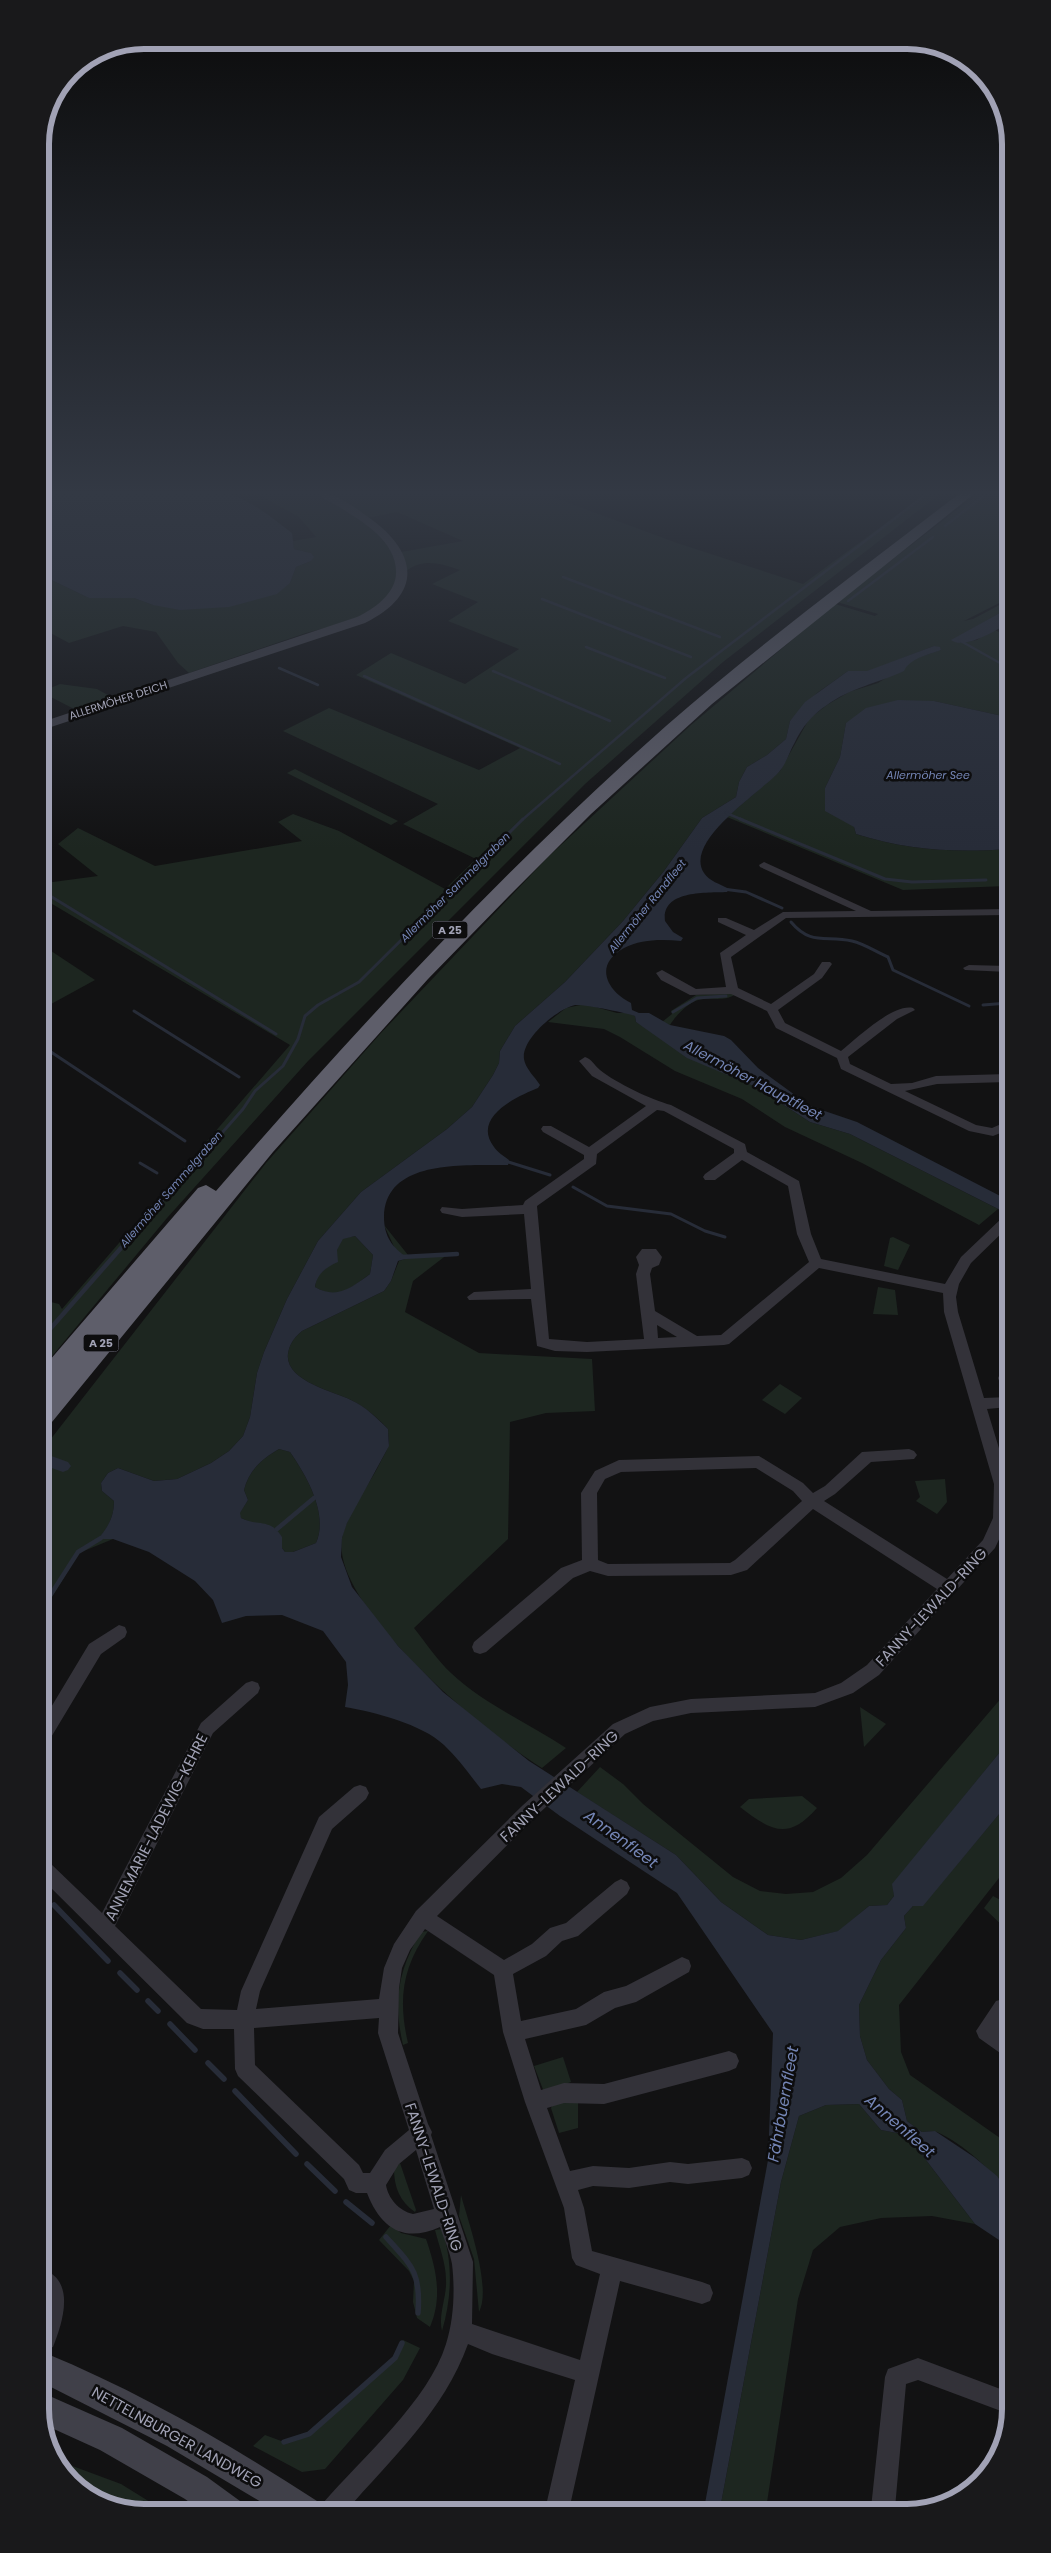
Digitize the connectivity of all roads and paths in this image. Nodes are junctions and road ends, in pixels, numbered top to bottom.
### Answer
1 (375, 612) edge
2 (798, 612) edge
3 (816, 612) edge
4 (49, 724) edge
5 (764, 865) dead end
6 (1002, 907) edge
7 (871, 914) junction
8 (722, 920) dead end
9 (752, 934) junction
10 (826, 964) dead end
11 (969, 968) dead end
12 (1002, 969) edge
13 (662, 973) dead end
14 (733, 990) junction
15 (772, 1009) junction
16 (909, 1010) dead end
17 (842, 1056) junction
18 (584, 1061) dead end
19 (1002, 1078) edge
20 (889, 1088) junction
21 (654, 1106) junction
22 (1002, 1128) edge
23 (547, 1129) dead end
24 (590, 1153) junction
25 (741, 1154) junction
26 (710, 1177) dead end
27 (530, 1209) junction
28 (447, 1210) dead end
29 (1002, 1226) edge
30 (647, 1262) dead end
31 (816, 1263) junction
32 (950, 1290) junction
33 (536, 1294) junction
34 (474, 1297) dead end
35 (648, 1313) junction
36 (696, 1342) junction
37 (652, 1344) junction
38 (49, 1379) edge
39 (1002, 1402) edge
40 (978, 1404) junction
41 (49, 1408) edge
42 (909, 1455) dead end
43 (1002, 1497) edge
44 (812, 1501) junction
45 (1002, 1512) edge
46 (590, 1564) junction
47 (948, 1588) junction
48 (120, 1632) dead end
49 (480, 1647) dead end
50 (252, 1688) dead end
51 (49, 1726) edge
52 (360, 1793) dead end
53 (49, 1874) edge
54 (621, 1888) dead end
55 (423, 1917) junction
56 (104, 1927) junction
57 (682, 1966) dead end
58 (503, 1970) junction
59 (386, 2008) junction
60 (1002, 2009) edge
61 (244, 2019) junction
62 (513, 2032) junction
63 (1002, 2044) edge
64 (729, 2061) dead end
65 (535, 2102) junction
66 (422, 2132) junction
67 (742, 2168) dead end
68 (565, 2182) junction
69 (375, 2183) junction
70 (448, 2214) junction
71 (612, 2268) junction
72 (49, 2287) edge
73 (702, 2293) dead end
74 (49, 2328) edge
75 (461, 2330) junction
76 (49, 2370) edge
77 (588, 2373) junction
78 (1002, 2401) edge
79 (49, 2411) edge
80 (218, 2504) edge
81 (293, 2504) edge
82 (339, 2504) edge
83 (558, 2504) edge
84 (883, 2504) edge

1 - 4 street, ALLERMÖHER DEICH
2 - 38 highway, A 25
3 - 41 highway, A 25
5 - 7 street
6 - 7 street
7 - 9 street
8 - 9 street
9 - 14 street
10 - 15 street
11 - 12 street
13 - 14 street
14 - 15 street
15 - 17 street
16 - 17 street
17 - 20 street
18 - 21 street
19 - 20 street
20 - 22 street
21 - 24 street
21 - 25 street
23 - 24 street
24 - 27 street
25 - 26 street
25 - 31 street
27 - 28 street
27 - 33 street
29 - 32 street, FANNY-LEWALD-RING
30 - 35 street
31 - 32 street
31 - 36 street
32 - 40 street, FANNY-LEWALD-RING
33 - 34 street
33 - 37 street
35 - 36 street
35 - 37 street
36 - 37 street
39 - 40 street
40 - 43 street, FANNY-LEWALD-RING
42 - 44 street
44 - 46 street
44 - 46 street
44 - 47 street
45 - 47 street, FANNY-LEWALD-RING
46 - 49 street
47 - 55 street, FANNY-LEWALD-RING
48 - 51 street
50 - 56 street, ANNEMARIE-LADEWIG-KEHRE
52 - 61 street
53 - 56 street
54 - 58 street
55 - 58 street
55 - 59 street, FANNY-LEWALD-RING
56 - 61 street
57 - 62 street
58 - 62 street
59 - 61 street
59 - 66 street, FANNY-LEWALD-RING
60 - 63 street
61 - 69 street
62 - 65 street
64 - 65 street
65 - 68 street
66 - 69 street
66 - 70 street, FANNY-LEWALD-RING
67 - 68 street
68 - 71 street
69 - 70 street
70 - 75 street, FANNY-LEWALD-RING
71 - 73 street
71 - 77 street
72 - 74 street
75 - 77 street
75 - 82 street, FANNY-LEWALD-RING
76 - 81 street, NETTELNBURGER LANDWEG
77 - 83 street
78 - 84 street
79 - 80 street

